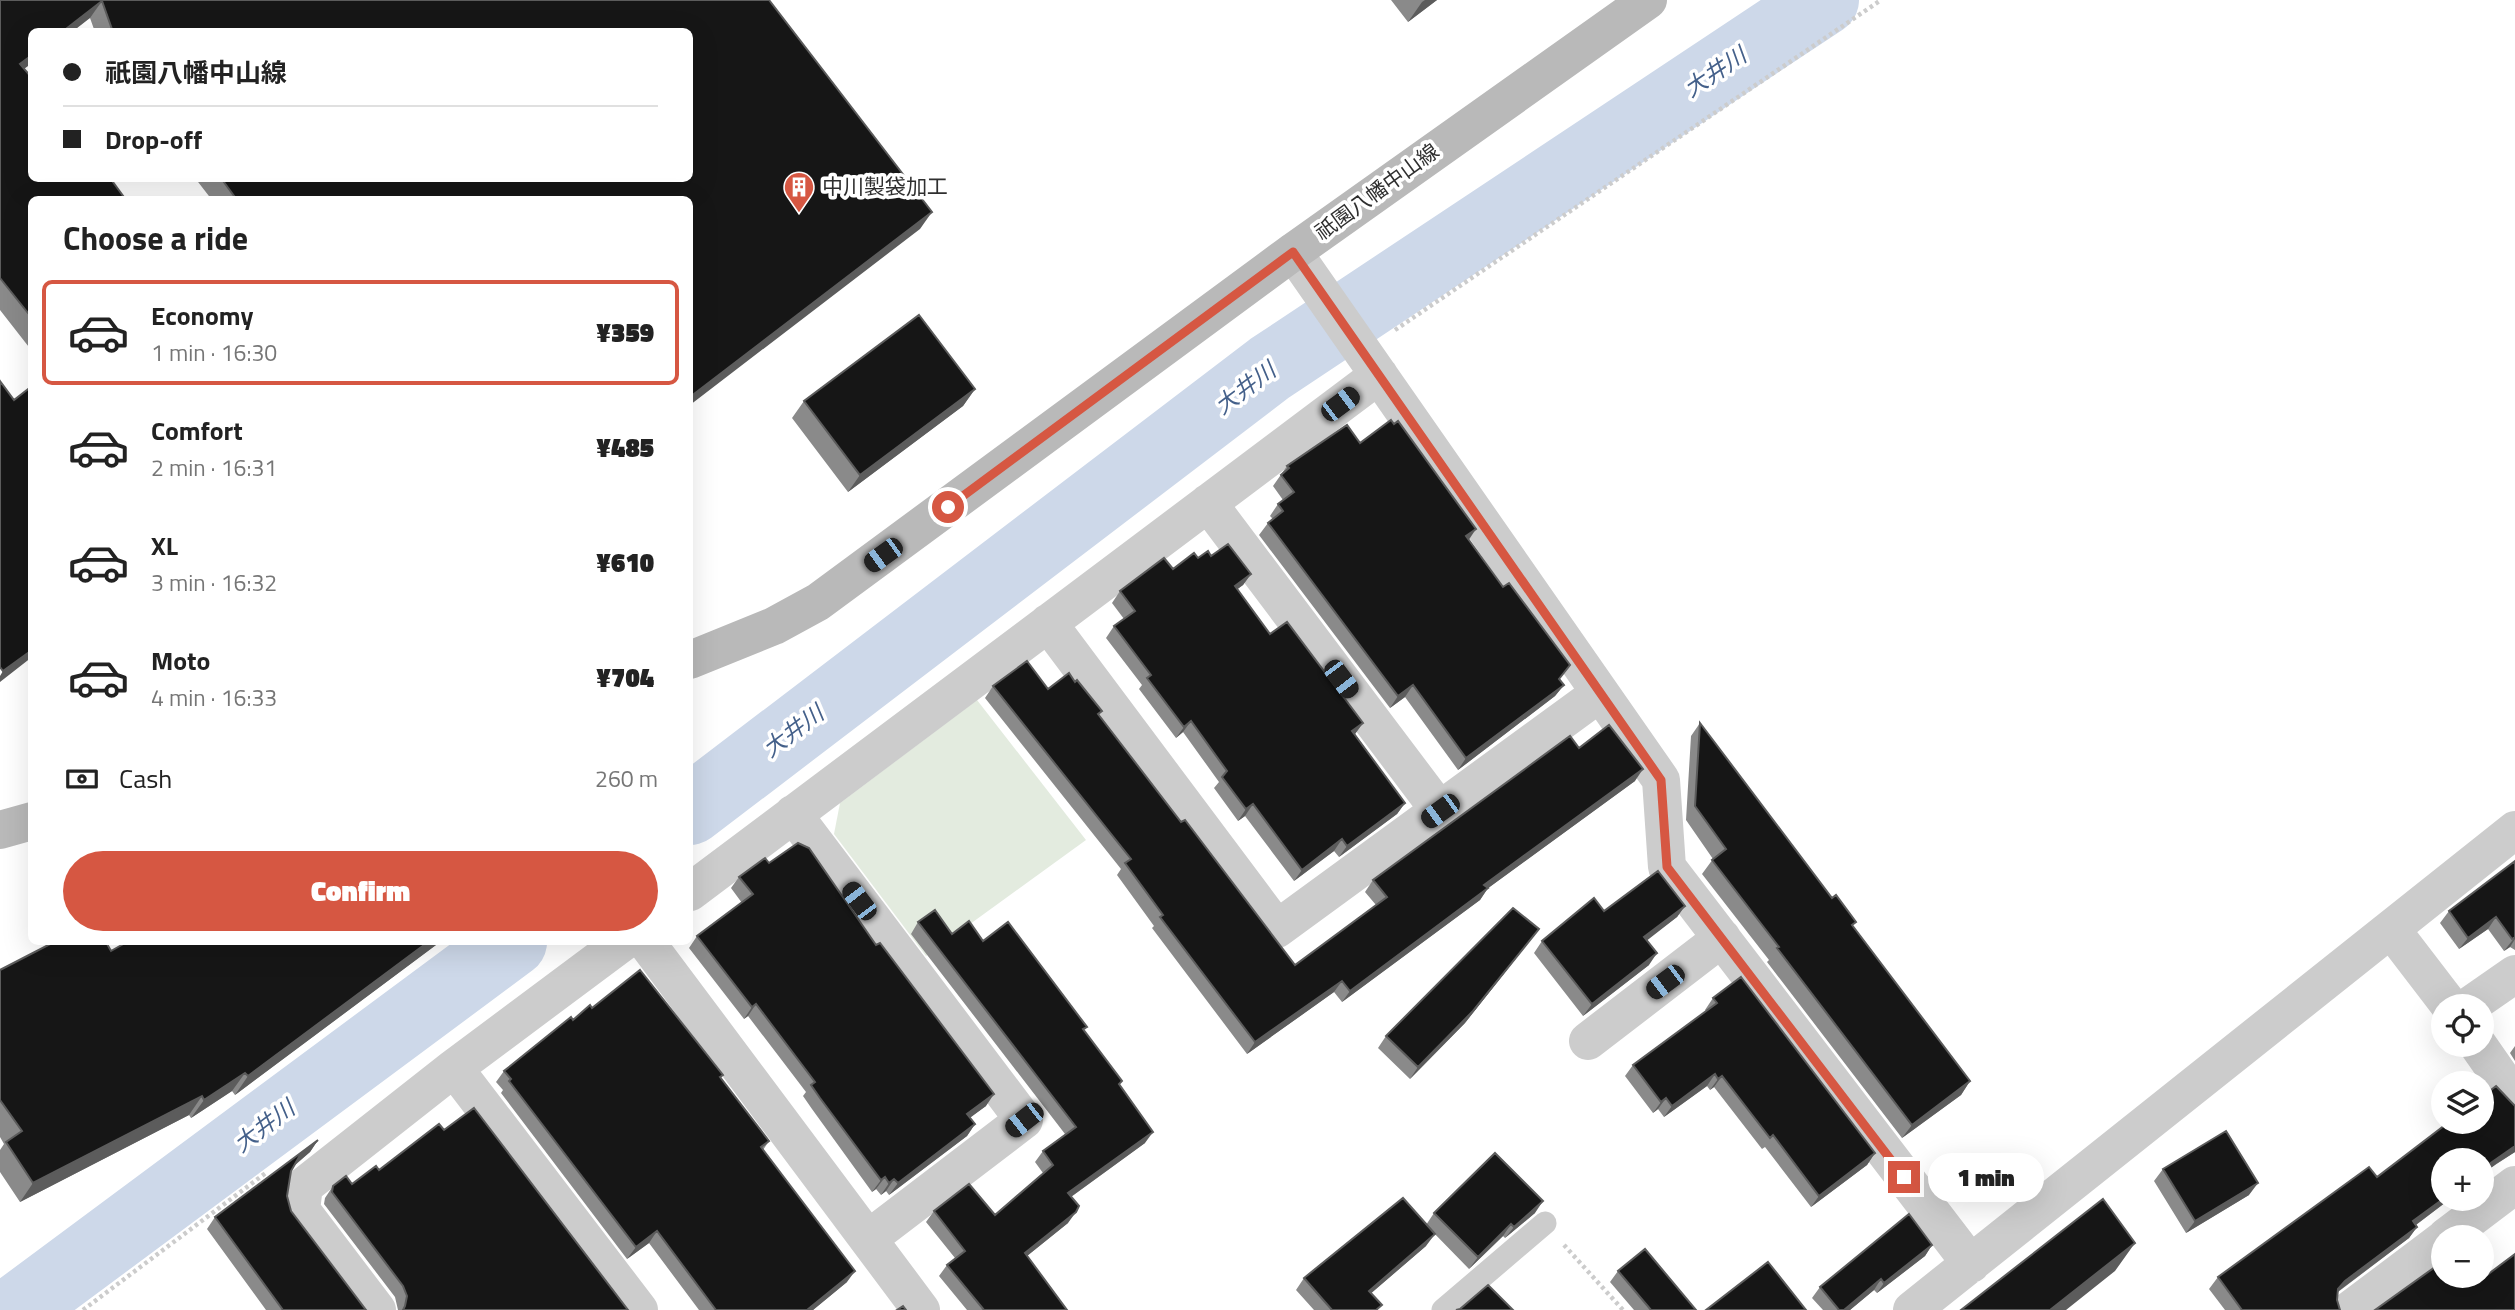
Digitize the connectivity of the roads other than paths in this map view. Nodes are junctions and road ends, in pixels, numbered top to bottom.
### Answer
1 (1648, 0) edge
2 (1293, 252) junction
3 (1368, 360) junction
4 (1208, 503) junction
5 (1048, 623) junction
6 (693, 659) edge
7 (1600, 693) junction
8 (1440, 811) junction
9 (793, 814) junction
10 (28, 822) edge
11 (0, 830) edge
12 (2515, 830) edge
13 (693, 890) edge
14 (2391, 929) junction
15 (1722, 938) junction
16 (619, 945) edge
17 (648, 945) edge
18 (2515, 974) edge
19 (2441, 994) edge
20 (2486, 994) edge
21 (1588, 1041) dead end
22 (2486, 1057) edge
23 (454, 1068) junction
24 (2515, 1098) edge
25 (2515, 1185) edge
26 (1545, 1223) road end
27 (2462, 1225) edge
28 (869, 1239) junction
29 (2431, 1249) edge
30 (1971, 1264) junction
31 (377, 1310) edge
32 (639, 1310) edge
33 (921, 1310) edge
34 (1443, 1310) edge
35 (1912, 1310) edge
36 (2350, 1310) edge

1 - 2 main road, 祇園八幡中山線
2 - 3 street
2 - 6 main road, 祇園八幡中山線
3 - 4 street
3 - 7 street
4 - 5 street
4 - 8 street
5 - 8 street
5 - 9 street
7 - 8 street
7 - 15 street
9 - 13 street
9 - 28 street
10 - 11 main road
12 - 14 street
14 - 19 street
14 - 30 street
15 - 21 street
15 - 30 street
16 - 23 street
17 - 28 street
18 - 20 street
22 - 24 street
23 - 31 street
23 - 32 street
25 - 27 street
26 - 34 lane
28 - 33 street
29 - 36 street
30 - 35 street

